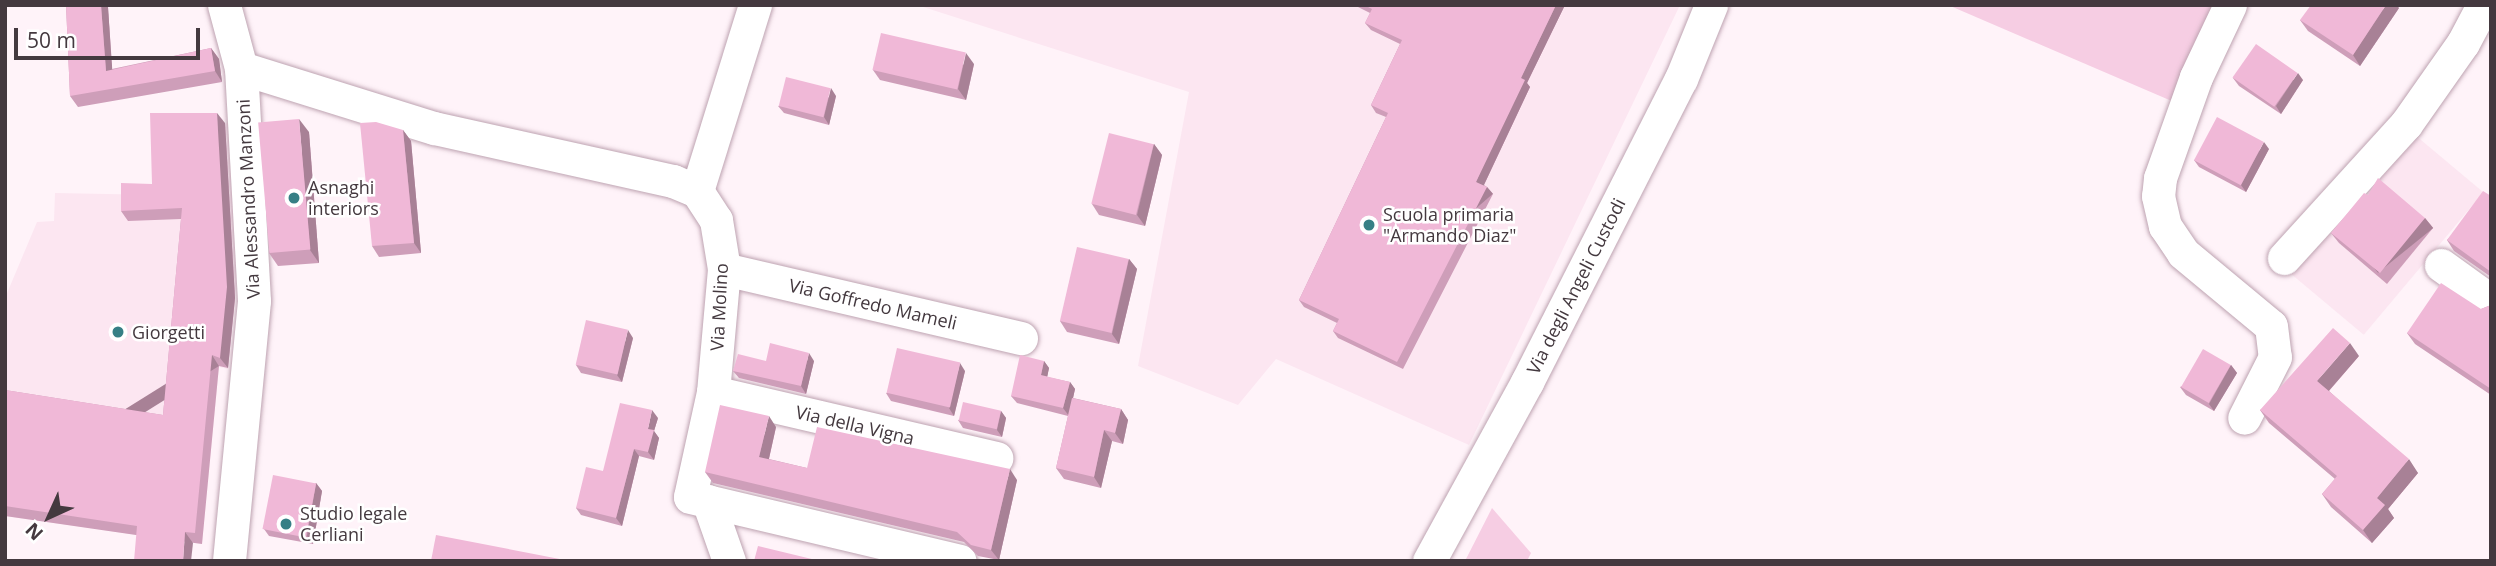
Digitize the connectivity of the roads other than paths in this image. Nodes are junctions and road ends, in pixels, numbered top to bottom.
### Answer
1 (225, 5) edge
2 (755, 5) edge
3 (1711, 5) edge
4 (2230, 5) edge
5 (2483, 5) edge
6 (241, 68) junction
7 (697, 191) junction
8 (2284, 258) dead end
9 (2441, 265) dead end
10 (724, 270) junction
11 (2491, 301) edge
12 (1021, 338) dead end
13 (713, 391) junction
14 (2244, 418) dead end
15 (996, 458) dead end
16 (708, 502) junction
17 (229, 561) edge
18 (729, 561) edge
19 (960, 561) edge
20 (1429, 561) edge

1 - 6 street, Via Alessandro Manzoni
2 - 7 street
3 - 20 street, Via degli Angeli Custodi
4 - 14 street
5 - 8 street
6 - 7 street
6 - 17 street, Via Alessandro Manzoni
7 - 10 street, Via Molino
9 - 11 street
10 - 12 street, Via Goffredo Mameli
10 - 13 street, Via Molino
13 - 15 street, Via della Vigna
13 - 16 street, Via Molino
16 - 18 street
16 - 19 street

